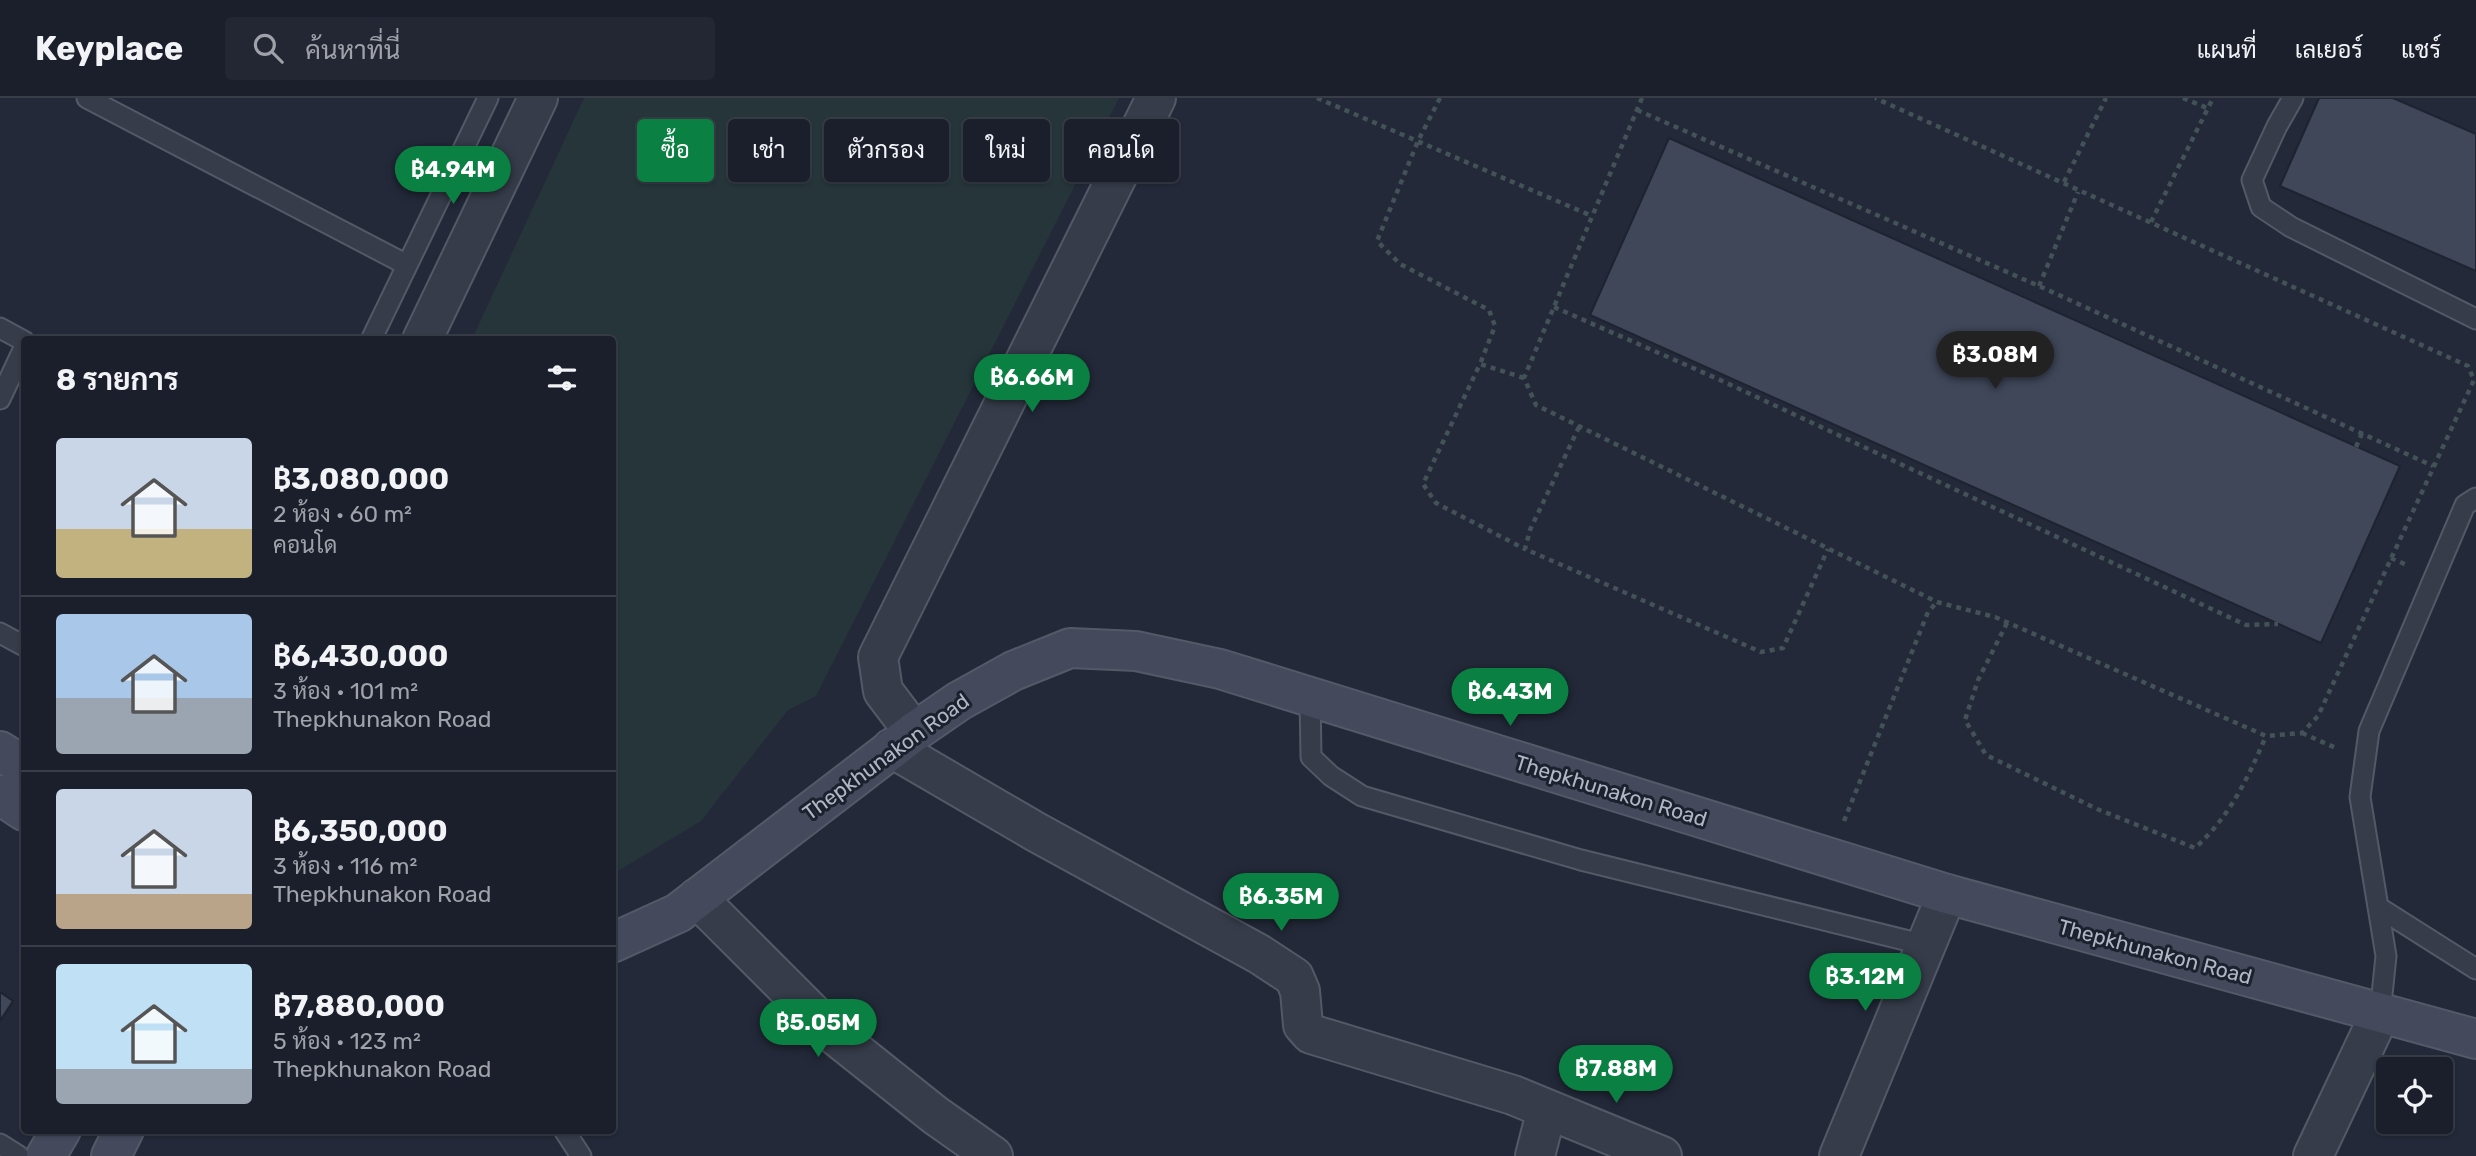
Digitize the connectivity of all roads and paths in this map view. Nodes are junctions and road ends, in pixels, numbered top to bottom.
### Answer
1 (87, 98) edge
2 (488, 98) edge
3 (538, 98) edge
4 (1156, 98) edge
5 (1317, 98) edge
6 (1440, 98) edge
7 (1642, 98) edge
8 (1875, 98) edge
9 (2106, 98) edge
10 (2183, 98) edge
11 (2213, 98) edge
12 (2293, 98) edge
13 (2207, 108) junction
14 (1637, 110) junction
15 (1418, 141) junction
16 (2064, 182) junction
17 (2078, 191) junction
18 (1592, 216) junction
19 (2151, 222) junction
20 (407, 265) junction
21 (2039, 286) junction
22 (1554, 307) junction
23 (2476, 319) edge
24 (0, 328) edge
25 (373, 336) edge
26 (424, 336) edge
27 (21, 339) edge
28 (21, 354) edge
29 (1480, 364) junction
30 (1524, 378) junction
31 (0, 399) edge
32 (1579, 427) junction
33 (2362, 433) junction
34 (2356, 447) dead end
35 (2433, 466) junction
36 (2476, 498) edge
37 (1525, 549) junction
38 (1828, 549) junction
39 (1937, 602) junction
40 (2007, 622) junction
41 (2278, 624) dead end
42 (0, 633) edge
43 (21, 644) edge
44 (1310, 698) junction
45 (2302, 733) junction
46 (2266, 736) junction
47 (903, 740) junction
48 (0, 751) edge
49 (2365, 760) junction
50 (21, 764) edge
51 (0, 795) edge
52 (21, 809) edge
53 (1830, 858) junction
54 (1947, 894) junction
55 (697, 898) junction
56 (2378, 907) junction
57 (616, 941) edge
58 (1925, 945) junction
59 (2476, 969) edge
60 (2379, 1014) junction
61 (2476, 1039) edge
62 (1547, 1109) junction
63 (59, 1134) edge
64 (122, 1134) edge
65 (567, 1134) edge
66 (0, 1144) edge
67 (19, 1156) edge
68 (46, 1156) edge
69 (111, 1156) edge
70 (581, 1156) edge
71 (993, 1156) edge
72 (1535, 1156) edge
73 (1662, 1156) edge
74 (1839, 1156) edge
75 (2313, 1156) edge

1 - 20 lane
2 - 20 lane
3 - 26 street
4 - 47 street
5 - 15 path
6 - 15 path
7 - 14 path
8 - 16 path
9 - 16 path
10 - 13 path
11 - 13 path
12 - 23 lane
13 - 19 path
14 - 18 path
14 - 21 path
15 - 18 path
15 - 29 path
16 - 17 path
17 - 19 path
17 - 21 path
18 - 22 path
19 - 35 path
20 - 25 lane
21 - 33 path
22 - 30 path
22 - 41 path
24 - 27 lane
28 - 31 lane
29 - 30 path
29 - 37 path
30 - 32 path
32 - 37 path
32 - 38 path
33 - 34 path
33 - 35 path
35 - 45 path
36 - 49 lane
37 - 38 path
38 - 39 path
39 - 40 path
39 - 53 path
40 - 46 path
40 - 46 path
42 - 43 lane
44 - 47 main road, Thepkhunakon Road
44 - 53 main road, Thepkhunakon Road
44 - 58 lane
45 - 46 path
45 - 49 path
47 - 55 main road, Thepkhunakon Road
47 - 62 street
48 - 50 main road
49 - 56 lane
51 - 52 main road
53 - 54 main road, Thepkhunakon Road
54 - 58 street
54 - 60 main road, Thepkhunakon Road
55 - 57 main road, Thepkhunakon Road
55 - 71 street
56 - 59 lane
56 - 60 lane
58 - 74 street
60 - 61 main road, Thepkhunakon Road
60 - 75 street
62 - 72 street
62 - 73 street
63 - 68 main road
64 - 69 main road
65 - 70 lane
66 - 67 lane

